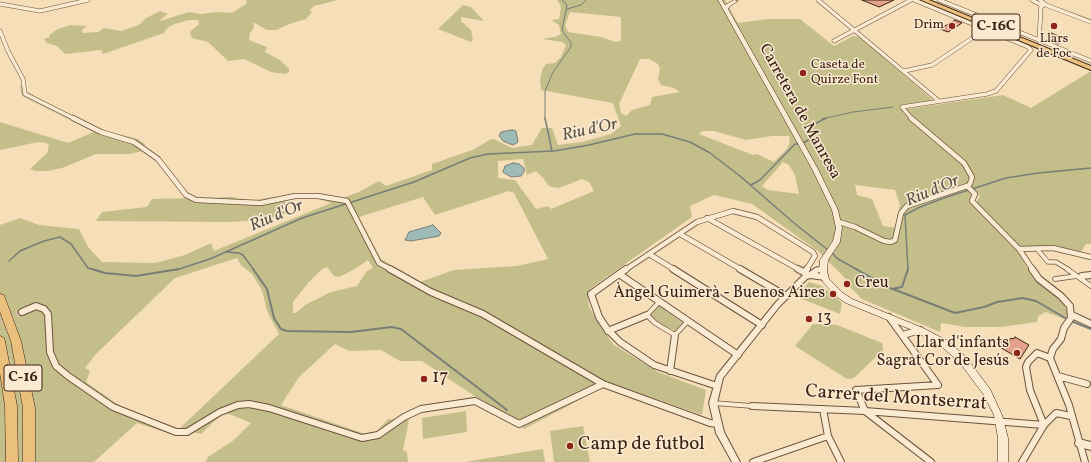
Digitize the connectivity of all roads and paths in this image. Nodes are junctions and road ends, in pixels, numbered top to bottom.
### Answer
1 (88, 0) edge
2 (720, 0) edge
3 (725, 0) edge
4 (737, 0) edge
5 (818, 0) edge
6 (912, 0) edge
7 (918, 0) edge
8 (939, 0) edge
9 (927, 1) edge
10 (1034, 1) edge
11 (1041, 2) edge
12 (0, 4) edge
13 (726, 10) junction
14 (1091, 22) edge
15 (986, 29) junction
16 (856, 30) junction
17 (0, 31) edge
18 (1018, 38) junction
19 (834, 41) dead end
20 (1038, 42) junction
21 (1091, 61) edge
22 (1091, 67) edge
23 (904, 70) junction
24 (939, 101) junction
25 (967, 186) junction
26 (706, 218) junction
27 (838, 222) junction
28 (680, 234) junction
29 (1037, 249) junction
30 (1019, 250) junction
31 (650, 254) junction
32 (1091, 257) edge
33 (823, 268) junction
34 (619, 274) junction
35 (808, 274) junction
36 (1091, 275) edge
37 (1080, 276) junction
38 (825, 277) junction
39 (1055, 280) dead end
40 (1089, 284) edge
41 (786, 296) junction
42 (0, 298) edge
43 (660, 301) junction
44 (22, 312) tunnel mouth
45 (646, 315) junction
46 (889, 317) junction
47 (1070, 319) junction
48 (689, 321) junction
49 (1091, 324) edge
50 (762, 325) junction
51 (920, 330) junction
52 (608, 331) junction
53 (675, 334) junction
54 (903, 336) junction
55 (0, 341) edge
56 (738, 355) junction
57 (1050, 358) junction
58 (670, 371) junction
59 (1058, 376) junction
60 (602, 384) junction
61 (1087, 384) dead end
62 (717, 386) junction
63 (713, 403) junction
64 (752, 406) joint
65 (823, 409) junction
66 (865, 411) junction
67 (1071, 416) junction
68 (1000, 422) junction
69 (718, 424) junction
70 (1044, 425) junction
71 (828, 436) junction
72 (1079, 443) junction
73 (1091, 446) edge
74 (12, 462) edge
75 (29, 462) edge
76 (735, 462) edge
77 (753, 462) edge
78 (841, 462) edge
79 (931, 462) edge
80 (1003, 462) edge
81 (1022, 462) edge
82 (1085, 462) edge

1 - 12 street
2 - 13 main road, Carretera de Manresa
3 - 4 main road
4 - 13 main road
5 - 16 street
6 - 15 street
6 - 16 street
7 - 9 main road
8 - 20 street
9 - 18 main road, C-16C
9 - 20 main road, C-16C
10 - 11 street
11 - 14 street
11 - 20 street
13 - 27 main road, Carretera de Manresa
15 - 23 street
15 - 24 street
16 - 19 street
16 - 23 street
17 - 60 street
18 - 20 main road
18 - 22 main road, C-16C
20 - 21 street
20 - 22 main road, C-16C
23 - 24 street
24 - 25 street
25 - 27 street
25 - 30 street
26 - 28 street
26 - 35 street
26 - 35 street
27 - 33 main road, Carretera de Manresa
28 - 31 street
28 - 41 street
29 - 30 street
29 - 32 street
29 - 37 street
30 - 47 street
31 - 34 street
31 - 50 street
33 - 35 street
33 - 38 main road
34 - 43 street
34 - 52 street
35 - 38 street
35 - 41 street
36 - 37 street
37 - 39 street
37 - 40 street
38 - 46 main road
41 - 50 street
42 - 75 highway, C-16
43 - 45 street
43 - 48 street
44 - 60 street
45 - 52 street
45 - 53 street
46 - 51 main road
46 - 54 street
47 - 49 street
47 - 57 street
48 - 53 street
48 - 56 street
50 - 56 street
51 - 54 street
51 - 68 main road
52 - 58 street
53 - 58 street
54 - 66 street
55 - 74 highway, C-16
56 - 62 street
57 - 59 street
57 - 70 street
58 - 62 street
59 - 61 street
59 - 67 street
60 - 69 street
62 - 63 street
63 - 64 street, Carrer del Montserrat
63 - 69 street
64 - 65 street, Carrer del Montserrat
65 - 66 street, Carrer del Montserrat
65 - 71 street
66 - 68 street, Carrer del Montserrat
66 - 79 street
67 - 70 street
67 - 72 street
68 - 70 street, Carrer del Montserrat
68 - 80 main road
69 - 76 street
70 - 81 street
71 - 77 street
71 - 78 street
72 - 73 street
72 - 82 street

